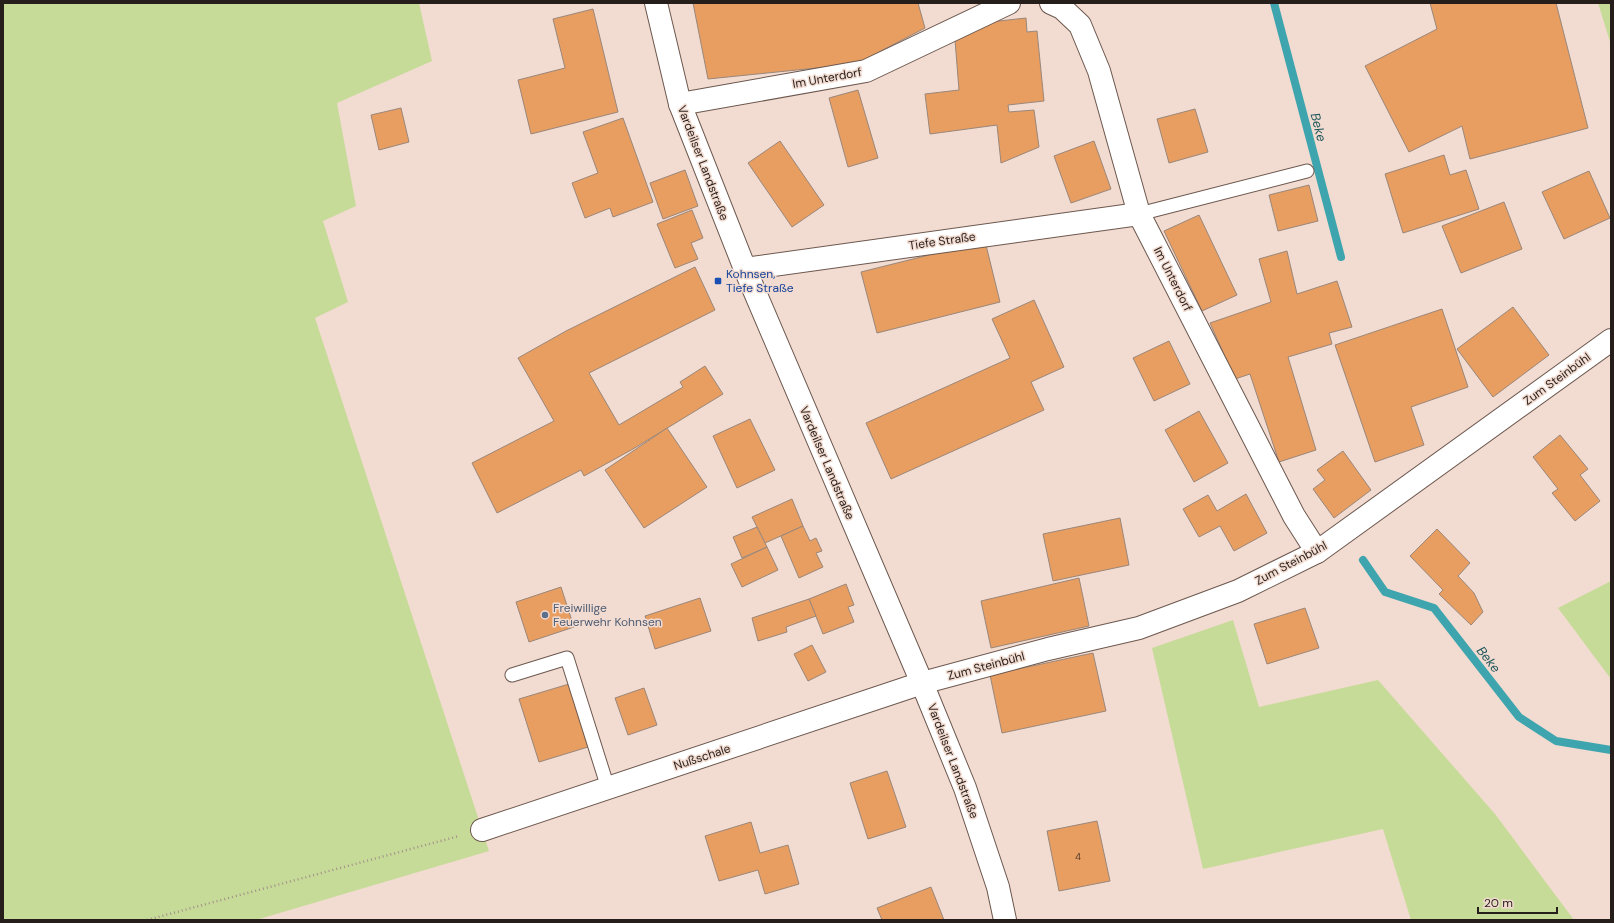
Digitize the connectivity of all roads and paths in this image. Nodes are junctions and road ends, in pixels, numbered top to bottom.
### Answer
1 (656, 3) edge
2 (1009, 3) edge
3 (1051, 3) edge
4 (680, 104) junction
5 (1307, 171) dead end
6 (1139, 214) junction
7 (745, 269) junction
8 (1611, 340) edge
9 (1317, 552) junction
10 (512, 675) dead end
11 (922, 683) junction
12 (608, 788) junction
13 (482, 830) joint
14 (147, 920) edge
15 (1005, 920) edge

1 - 4 street, Vardeilser Landstraße
2 - 4 street, Im Unterdorf
3 - 6 street, Im Unterdorf
4 - 7 street, Vardeilser Landstraße
5 - 6 lane
6 - 7 street, Tiefe Straße
6 - 9 street, Im Unterdorf
7 - 11 street, Vardeilser Landstraße
8 - 9 street, Zum Steinbühl
9 - 11 street, Zum Steinbühl
10 - 12 lane
11 - 12 street, Nußschale
11 - 15 street, Vardeilser Landstraße
12 - 13 street, Nußschale
13 - 14 path

